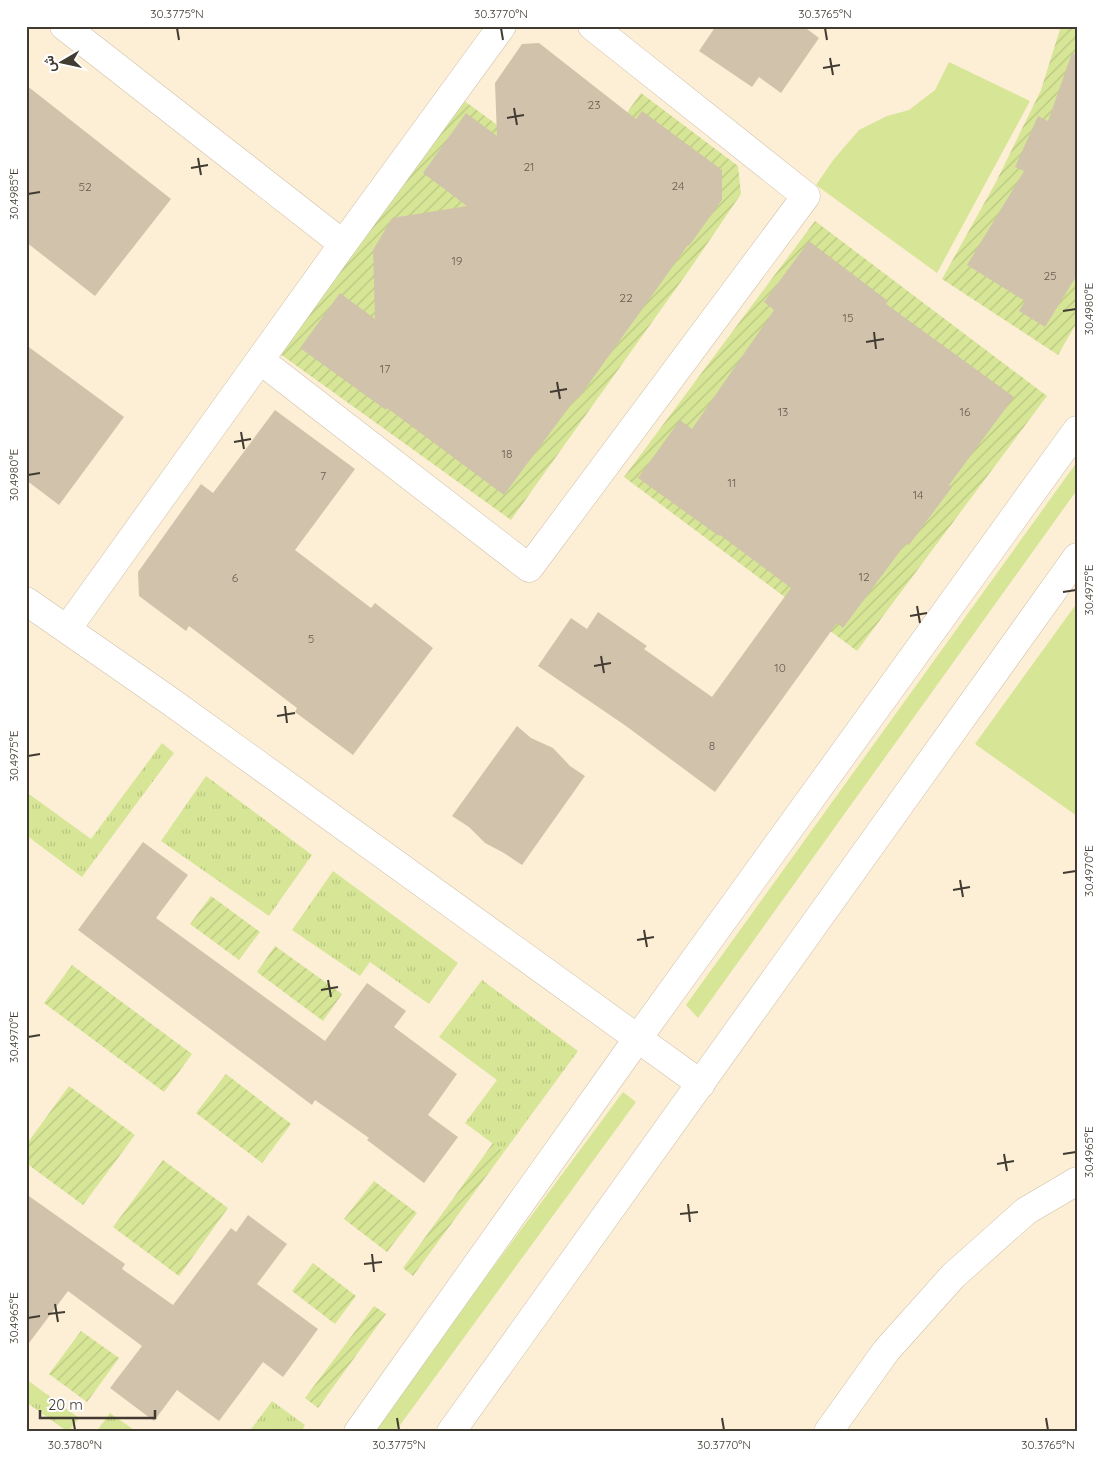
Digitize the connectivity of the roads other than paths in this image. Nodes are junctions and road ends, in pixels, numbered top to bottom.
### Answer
1 (64, 26) edge
2 (502, 26) edge
3 (592, 26) edge
4 (343, 244) junction
5 (260, 360) junction
6 (1077, 430) edge
7 (1077, 557) edge
8 (26, 601) edge
9 (67, 629) junction
10 (638, 1038) junction
11 (701, 1084) junction
12 (1077, 1181) edge
13 (358, 1432) edge
14 (451, 1432) edge
15 (828, 1432) edge

1 - 4 street
2 - 4 street
3 - 5 street
4 - 5 street
5 - 9 street
6 - 10 street
7 - 11 street
8 - 9 street
9 - 10 street
10 - 11 street
10 - 13 street
11 - 14 street
12 - 15 street

